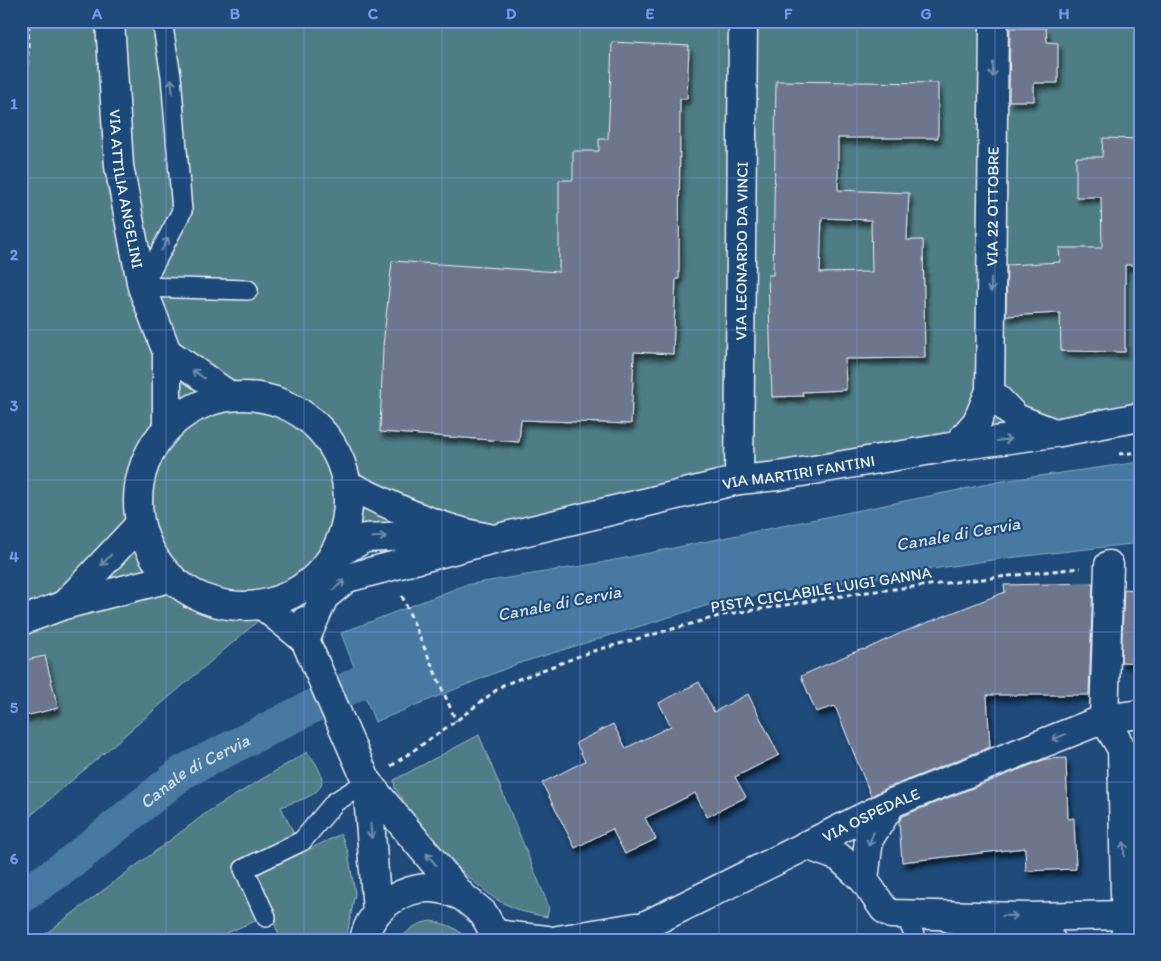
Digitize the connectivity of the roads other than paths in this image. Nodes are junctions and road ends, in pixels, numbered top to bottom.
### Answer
1 (110, 21) edge
2 (162, 21) edge
3 (743, 21) edge
4 (994, 21) edge
5 (142, 287) junction
6 (248, 290) dead end
7 (167, 352) junction
8 (990, 391) junction
9 (230, 396) junction
10 (1140, 417) edge
11 (167, 426) junction
12 (1055, 433) junction
13 (956, 446) junction
14 (739, 480) junction
15 (348, 485) junction
16 (139, 525) junction
17 (461, 533) junction
18 (494, 540) junction
19 (335, 554) junction
20 (1109, 565) road end
21 (170, 578) junction
22 (305, 587) junction
23 (64, 605) junction
24 (253, 613) junction
25 (21, 621) edge
26 (305, 640) junction
27 (1140, 714) edge
28 (1104, 719) junction
29 (367, 782) junction
30 (892, 803) junction
31 (806, 845) junction
32 (864, 880) junction
33 (462, 896) junction
34 (377, 911) junction
35 (943, 916) junction
36 (266, 917) dead end
37 (642, 926) junction
38 (1126, 927) edge
39 (911, 928) edge
40 (495, 937) edge
41 (364, 940) edge
42 (547, 940) edge
43 (558, 940) edge
44 (616, 940) edge
45 (1051, 940) edge

1 - 5 street, VIA ATTILIA ANGELINI
5 -> 2 lane
3 - 14 street, VIA LEONARDO DA VINCI
4 -> 8 street, VIA 22 OTTOBRE
5 - 6 lane
5 - 7 street, VIA ATTILIA ANGELINI
9 -> 7 street
7 - 11 street, VIA ATTILIA ANGELINI
8 - 12 street
8 - 13 street, VIA 22 OTTOBRE
9 - 11 street
9 - 15 street
10 - 12 street, VIA MARTIRI FANTINI
11 - 16 street
13 -> 12 street, VIA MARTIRI FANTINI
13 - 14 street, VIA MARTIRI FANTINI
14 - 18 street, VIA MARTIRI FANTINI
15 - 17 street
15 - 19 street
16 - 21 street
16 -> 23 street
17 - 18 street, VIA MARTIRI FANTINI
19 -> 17 street
26 -> 18 street
19 - 22 street
20 - 28 street
21 - 23 street
21 - 24 street
22 - 24 street
22 - 26 street
23 - 25 street
24 - 26 street
26 - 29 street
27 - 28 street, VIA OSPEDALE
28 -> 30 street, VIA OSPEDALE
38 -> 28 street
33 -> 29 street
29 -> 34 street
29 - 36 lane
30 - 31 street, VIA OSPEDALE
30 -> 32 street
31 - 32 street
31 - 37 street, VIA OSPEDALE
32 - 39 street
33 - 34 street
33 - 40 street
34 - 41 street
35 -> 38 street
35 - 39 street
35 - 45 street
37 - 43 street
37 - 44 street
40 - 42 street

